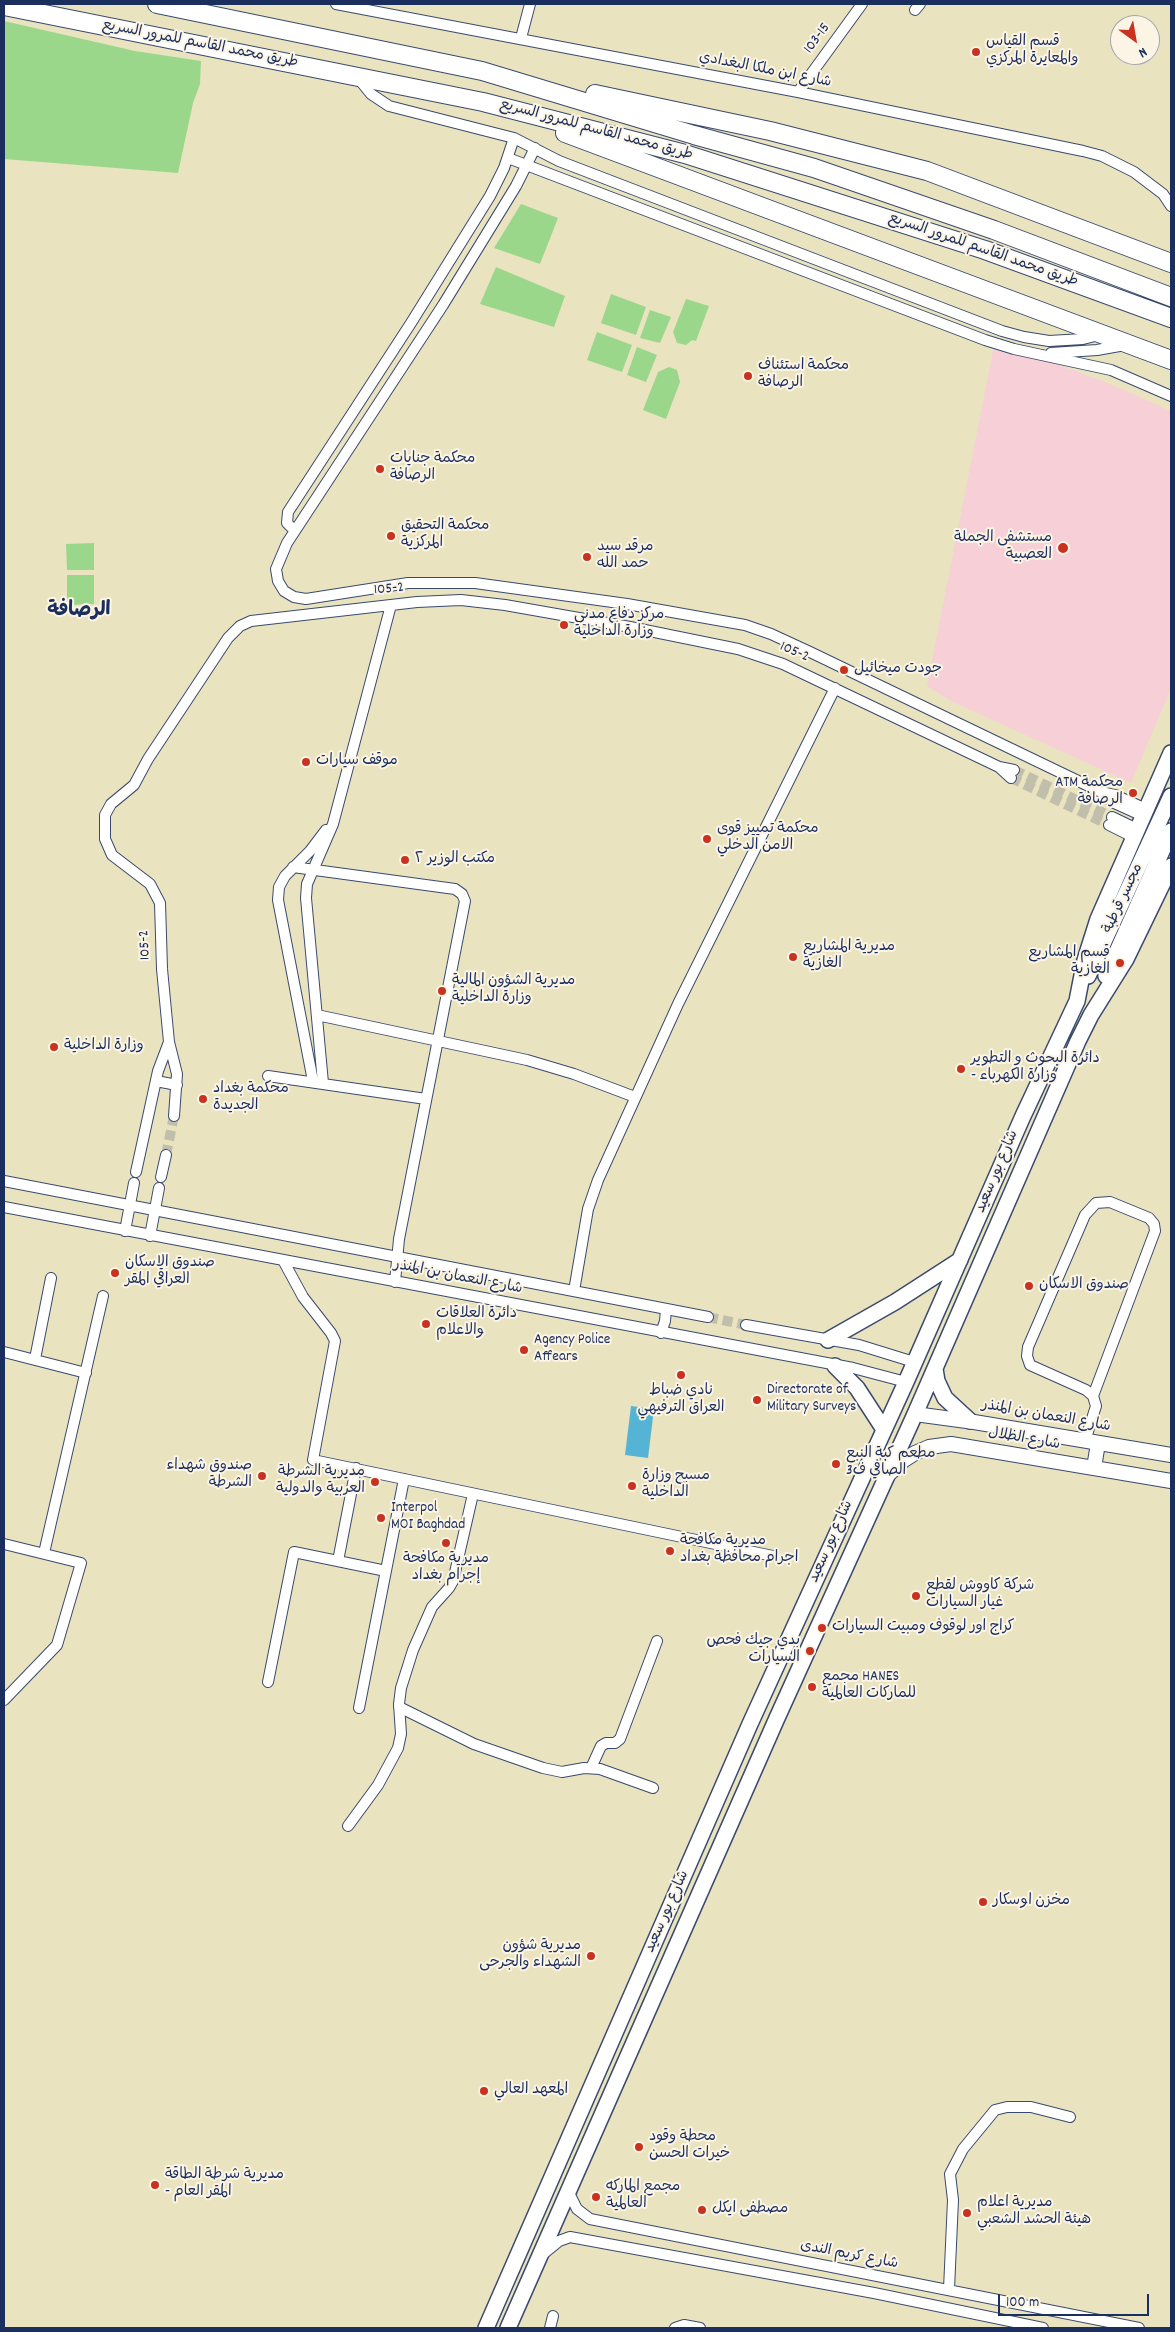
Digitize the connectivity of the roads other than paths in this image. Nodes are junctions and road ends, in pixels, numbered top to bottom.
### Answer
1 (158, 4) edge
2 (336, 4) edge
3 (530, 4) edge
4 (862, 4) edge
5 (4, 6) edge
6 (521, 38) junction
7 (482, 71) junction
8 (358, 77) junction
9 (798, 92) junction
10 (483, 102) junction
11 (514, 138) junction
12 (535, 148) junction
13 (508, 158) junction
14 (527, 166) junction
15 (499, 178) junction
16 (516, 186) junction
17 (1171, 206) edge
18 (1171, 263) edge
19 (1171, 297) edge
20 (1171, 318) edge
21 (1103, 334) junction
22 (1130, 344) junction
23 (1030, 353) junction
24 (387, 358) junction
25 (1171, 360) edge
26 (401, 367) junction
27 (1171, 396) edge
28 (295, 531) junction
29 (391, 605) junction
30 (835, 688) junction
31 (1171, 753) edge
32 (1012, 774) tunnel mouth
33 (1171, 796) edge
34 (335, 814) junction
35 (1111, 821) tunnel mouth
36 (1140, 823) junction
37 (1171, 831) edge
38 (1171, 866) edge
39 (293, 867) junction
40 (311, 870) junction
41 (1076, 1001) junction
42 (317, 1015) junction
43 (1091, 1015) junction
44 (438, 1041) junction
45 (169, 1042) junction
46 (268, 1076) dead end
47 (156, 1081) junction
48 (318, 1082) junction
49 (177, 1085) junction
50 (635, 1097) junction
51 (426, 1099) junction
52 (174, 1116) tunnel mouth
53 (166, 1155) tunnel mouth
54 (136, 1172) dead end
55 (162, 1177) dead end
56 (4, 1180) edge
57 (134, 1183) dead end
58 (159, 1188) dead end
59 (130, 1204) junction
60 (4, 1207) edge
61 (155, 1208) junction
62 (125, 1231) junction
63 (150, 1236) junction
64 (398, 1257) junction
65 (960, 1260) junction
66 (284, 1262) junction
67 (51, 1278) dead end
68 (394, 1282) junction
69 (574, 1291) junction
70 (103, 1296) dead end
71 (666, 1309) junction
72 (708, 1317) tunnel mouth
73 (746, 1324) tunnel mouth
74 (661, 1332) junction
75 (828, 1340) junction
76 (4, 1352) edge
77 (35, 1359) junction
78 (914, 1362) junction
79 (835, 1366) junction
80 (934, 1369) junction
81 (86, 1373) junction
82 (906, 1382) junction
83 (1093, 1396) junction
84 (915, 1414) junction
85 (970, 1421) junction
86 (883, 1428) junction
87 (1091, 1442) junction
88 (1171, 1455) edge
89 (356, 1468) junction
90 (1094, 1468) junction
91 (404, 1479) junction
92 (883, 1481) junction
93 (1171, 1481) edge
94 (473, 1494) junction
95 (4, 1544) edge
96 (44, 1553) junction
97 (773, 1556) dead end
98 (338, 1561) junction
99 (386, 1570) junction
100 (657, 1641) dead end
101 (268, 1682) dead end
102 (4, 1700) edge
103 (399, 1707) junction
104 (359, 1708) dead end
105 (591, 1768) junction
106 (653, 1788) dead end
107 (348, 1826) dead end
108 (1070, 2117) dead end
109 (568, 2190) junction
110 (540, 2256) junction
111 (878, 2277) junction
112 (950, 2290) junction
113 (874, 2294) junction
114 (553, 2316) dead end
115 (486, 2328) edge
116 (508, 2328) edge
117 (550, 2328) edge
118 (675, 2328) edge
119 (700, 2328) edge
120 (1044, 2328) edge
121 (1139, 2328) edge

1 - 7 highway, طريق محمد القاسم للمرور السريع
2 - 6 street, شارع ابن ملكا البغدادي
3 - 6 street
4 - 9 street, 103-15
5 - 8 highway, طريق محمد القاسم للمرور السريع
6 - 9 street, شارع ابن ملكا البغدادي
7 - 18 highway
7 - 19 highway, طريق محمد القاسم للمرور السريع
8 - 10 highway, طريق محمد القاسم للمرور السريع
8 - 11 street
9 - 17 street, شارع ابن ملكا البغدادي
10 - 20 highway, طريق محمد القاسم للمرور السريع
10 - 21 highway
11 - 12 street
11 - 13 street
12 - 14 street
12 - 21 street
13 - 14 street
13 - 15 street
14 - 16 street
14 - 23 street
15 - 16 street
15 - 24 street
16 - 26 street
21 - 22 highway
22 - 23 street
22 - 25 highway
23 - 27 street
24 - 26 street
24 - 28 street
26 - 28 street
28 - 36 street
29 - 30 street, 105-2
29 - 34 street
29 - 45 street, 105-2
30 - 32 street, 105-2
30 - 50 street
31 - 36 main road, شارع بور سعيد
33 - 41 main road, مجسر قرطبة
34 - 39 street
34 - 40 street
35 - 36 street
36 - 41 main road, شارع بور سعيد
37 - 43 main road, مجسر قرطبة
38 - 43 main road, شارع بور سعيد
39 - 40 street
39 - 48 street
40 - 42 street
40 - 44 street
41 - 65 main road, شارع بور سعيد
42 - 44 street
42 - 48 street
43 - 80 main road, شارع بور سعيد
44 - 50 street
44 - 51 street
45 - 47 street, 105-2
45 - 49 street, 105-2
46 - 48 street
47 - 49 street
47 - 54 street, 105-2
48 - 51 street
49 - 52 street, 105-2
50 - 69 street
51 - 64 street
53 - 55 street
56 - 59 street, شارع النعمان بن المنذر
57 - 59 street
58 - 61 street
59 - 61 street, شارع النعمان بن المنذر
59 - 62 street
60 - 62 street, شارع النعمان بن المنذر
61 - 63 street
61 - 64 street, شارع النعمان بن المنذر
62 - 63 street, شارع النعمان بن المنذر
63 - 66 street, شارع النعمان بن المنذر
64 - 68 street
64 - 69 street, شارع النعمان بن المنذر
65 - 75 main road
65 - 78 main road, شارع بور سعيد
66 - 68 street, شارع النعمان بن المنذر
66 - 89 street
67 - 77 street
68 - 74 street, شارع النعمان بن المنذر
69 - 71 street, شارع النعمان بن المنذر
70 - 81 street
71 - 72 street, شارع النعمان بن المنذر
71 - 74 street
73 - 75 street
74 - 79 street, شارع النعمان بن المنذر
75 - 78 street
76 - 77 street
77 - 81 street
78 - 82 main road, شارع بور سعيد
79 - 82 street, شارع النعمان بن المنذر
79 - 86 main road
80 - 84 main road, شارع بور سعيد
80 - 85 main road
81 - 96 street
82 - 86 main road, شارع بور سعيد
83 - 83 street
83 - 87 street
84 - 85 street, شارع النعمان بن المنذر
84 - 92 main road, شارع بور سعيد
85 - 87 street, شارع النعمان بن المنذر
86 - 115 main road, شارع بور سعيد
87 - 88 street, شارع النعمان بن المنذر
87 - 90 street
89 - 91 street
89 - 98 street
90 - 92 street, شارع الظلال
90 - 93 street, شارع الظلال
91 - 94 street
91 - 99 street
92 - 109 main road, شارع بور سعيد
94 - 97 street
94 - 103 street
95 - 96 street
96 - 102 street
98 - 99 street
98 - 101 street
99 - 104 street
100 - 105 street
103 - 105 street
103 - 107 street
105 - 106 street
108 - 112 street
109 - 110 main road, شارع بور سعيد
109 - 111 street, شارع كريم الندى
110 - 113 street
110 - 116 main road, شارع بور سعيد
111 - 112 street, شارع كريم الندى
111 - 113 street
112 - 121 street, شارع كريم الندى
113 - 120 street
114 - 117 street
118 - 119 street

